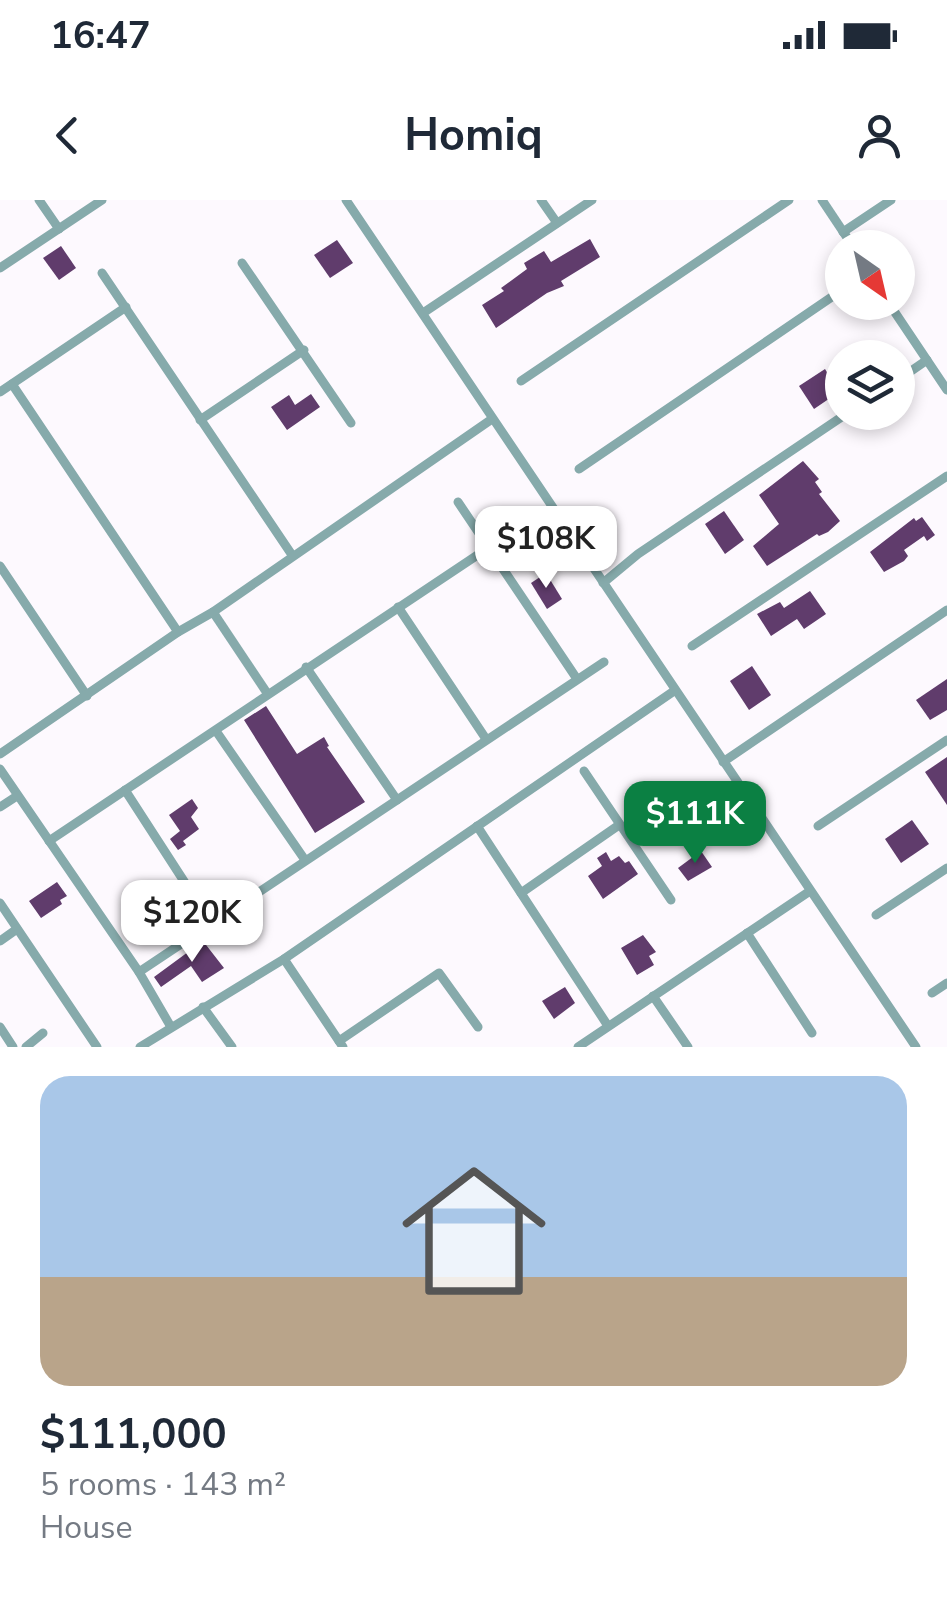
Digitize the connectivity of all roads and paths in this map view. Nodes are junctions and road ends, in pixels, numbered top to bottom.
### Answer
1 (39, 200) edge
2 (102, 200) edge
3 (346, 200) edge
4 (541, 200) edge
5 (592, 200) edge
6 (789, 200) edge
7 (822, 200) edge
8 (891, 200) edge
9 (557, 224) junction
10 (58, 229) junction
11 (842, 230) edge
12 (846, 230) edge
13 (242, 263) dead end
14 (0, 268) edge
15 (102, 272) dead end
16 (825, 302) edge
17 (126, 307) junction
18 (423, 313) junction
19 (900, 320) edge
20 (304, 350) junction
21 (927, 360) junction
22 (915, 368) edge
23 (521, 381) dead end
24 (12, 384) junction
25 (947, 390) edge
26 (0, 392) edge
27 (492, 419) junction
28 (200, 420) junction
29 (351, 424) dead end
30 (825, 428) edge
31 (578, 469) dead end
32 (947, 476) edge
33 (458, 502) dead end
34 (488, 548) junction
35 (292, 554) junction
36 (0, 566) edge
37 (603, 583) junction
38 (398, 607) junction
39 (947, 610) edge
40 (212, 612) junction
41 (178, 632) junction
42 (692, 646) dead end
43 (604, 662) dead end
44 (306, 667) junction
45 (577, 679) junction
46 (674, 691) junction
47 (267, 693) junction
48 (87, 696) junction
49 (216, 731) junction
50 (486, 739) junction
51 (947, 740) edge
52 (0, 754) edge
53 (723, 762) junction
54 (0, 769) edge
55 (584, 772) dead end
56 (126, 790) junction
57 (17, 796) junction
58 (397, 800) junction
59 (0, 807) edge
60 (619, 825) junction
61 (476, 826) junction
62 (818, 826) dead end
63 (48, 841) junction
64 (305, 860) junction
65 (947, 868) edge
66 (810, 891) junction
67 (521, 893) junction
68 (671, 900) dead end
69 (0, 903) edge
70 (876, 915) dead end
71 (211, 923) junction
72 (17, 929) junction
73 (747, 933) junction
74 (0, 941) edge
75 (284, 959) junction
76 (138, 972) junction
77 (947, 983) edge
78 (932, 993) dead end
79 (653, 996) junction
80 (203, 1006) junction
81 (0, 1026) edge
82 (172, 1026) junction
83 (608, 1026) junction
84 (478, 1027) dead end
85 (43, 1033) dead end
86 (812, 1033) dead end
87 (341, 1044) edge
88 (13, 1047) edge
89 (26, 1047) edge
90 (97, 1047) edge
91 (140, 1047) edge
92 (232, 1047) edge
93 (578, 1047) edge
94 (688, 1047) edge
95 (916, 1047) edge

1 - 10 street
2 - 10 street
3 - 18 street
4 - 9 street
5 - 9 street
6 - 23 street
7 - 11 street
8 - 12 street
9 - 18 street
10 - 14 street
13 - 20 street
15 - 17 street
16 - 31 street
17 - 24 street
17 - 28 street
18 - 27 street
19 - 21 street
20 - 28 street
20 - 29 street
21 - 22 street
21 - 25 street
24 - 26 street
24 - 41 street
27 - 35 street
27 - 37 street
28 - 35 street
30 - 37 street
32 - 42 street
33 - 34 street
34 - 38 street
34 - 45 street
35 - 40 street
36 - 48 street
37 - 46 street
38 - 44 street
38 - 50 street
39 - 53 street
40 - 41 street
40 - 47 street
41 - 48 street
43 - 45 street
44 - 47 street
44 - 58 street
45 - 50 street
46 - 53 street
46 - 61 street
47 - 49 street
48 - 52 street
49 - 56 street
49 - 64 street
50 - 58 street
51 - 62 street
53 - 66 street
54 - 57 street
55 - 60 street
56 - 63 street
56 - 71 street
57 - 59 street
57 - 63 street
58 - 64 street
60 - 67 street
60 - 68 street
61 - 67 street
61 - 75 street
63 - 76 street
64 - 71 street
65 - 70 street
66 - 73 street
66 - 95 street
67 - 83 street
69 - 72 street
71 - 76 street
72 - 74 street
72 - 90 street
73 - 79 street
73 - 86 street
75 - 80 street
75 - 87 street
76 - 82 street
77 - 78 street
79 - 83 street
79 - 94 street
80 - 82 street
80 - 92 street
81 - 88 street
82 - 91 street
83 - 93 street
84 - 87 street
85 - 89 street

